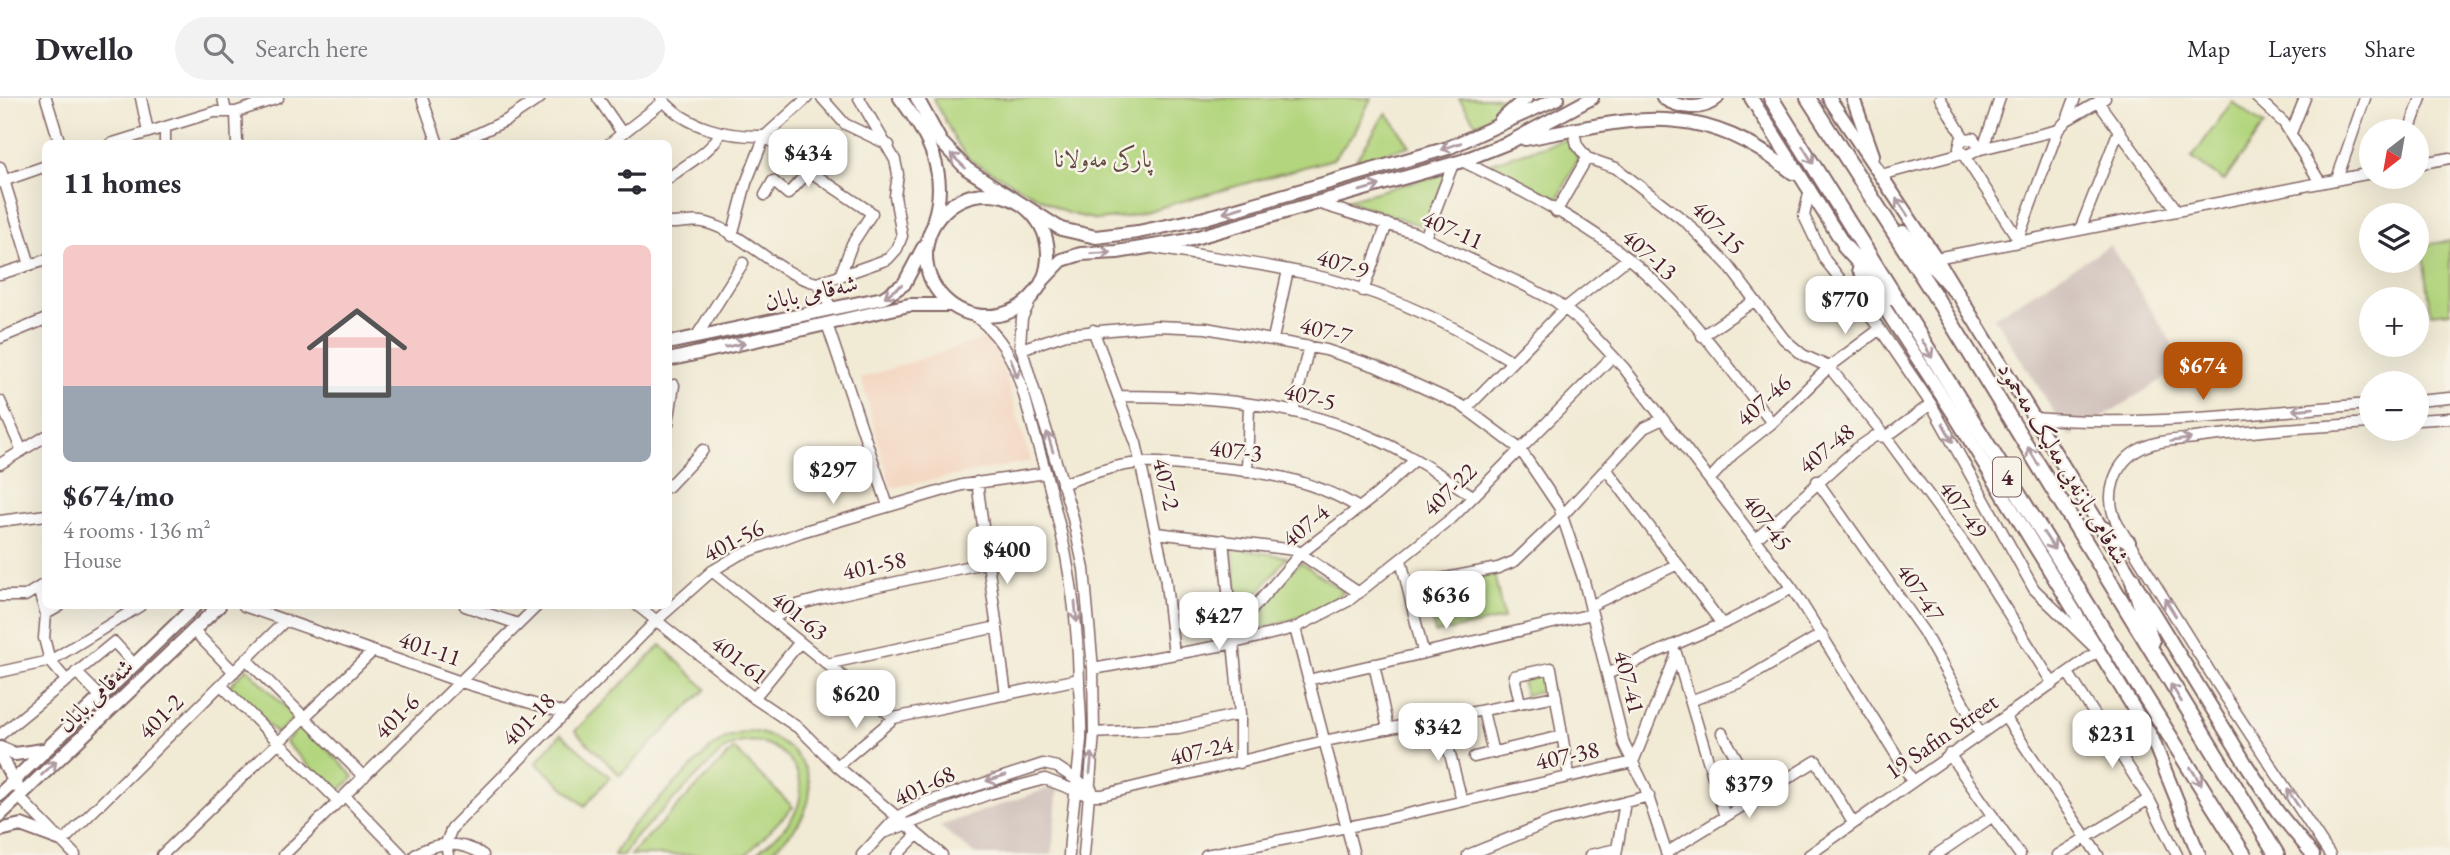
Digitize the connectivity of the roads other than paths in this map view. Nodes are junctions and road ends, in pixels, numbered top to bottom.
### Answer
1 (46, 98) edge
2 (141, 98) edge
3 (223, 98) edge
4 (278, 98) edge
5 (422, 98) edge
6 (540, 98) edge
7 (597, 98) edge
8 (807, 98) edge
9 (822, 98) edge
10 (859, 98) edge
11 (900, 98) edge
12 (918, 98) edge
13 (1526, 98) edge
14 (1558, 98) edge
15 (1592, 98) edge
16 (1663, 98) edge
17 (1717, 98) edge
18 (1751, 98) edge
19 (1771, 98) edge
20 (1808, 98) edge
21 (1829, 98) edge
22 (1853, 98) edge
23 (1940, 98) edge
24 (2000, 98) edge
25 (2076, 98) edge
26 (2257, 98) edge
27 (2305, 98) edge
28 (2365, 98) edge
29 (2421, 98) edge
30 (662, 100) edge
31 (2102, 100) edge
32 (231, 112) junction
33 (2413, 119) edge
34 (2067, 120) junction
35 (164, 127) junction
36 (1573, 128) junction
37 (2058, 130) junction
38 (2119, 130) junction
39 (148, 132) junction
40 (1487, 132) junction
41 (2291, 132) junction
42 (622, 133) junction
43 (720, 133) junction
44 (765, 136) junction
45 (1964, 138) junction
46 (59, 140) edge
47 (123, 140) edge
48 (165, 140) edge
49 (236, 140) edge
50 (437, 140) edge
51 (464, 140) edge
52 (614, 140) edge
53 (1510, 142) junction
54 (889, 145) junction
55 (1980, 149) junction
56 (1964, 154) junction
57 (1587, 158) junction
58 (2450, 158) edge
59 (1457, 162) junction
60 (2429, 162) edge
61 (0, 167) edge
62 (42, 167) edge
63 (809, 171) junction
64 (672, 175) edge
65 (1881, 175) junction
66 (2359, 175) edge
67 (2337, 179) junction
68 (2, 181) edge
69 (2320, 182) junction
70 (1810, 189) junction
71 (765, 195) dead end
72 (1873, 198) junction
73 (1014, 200) junction
74 (1317, 204) junction
75 (2176, 209) junction
76 (1556, 212) junction
77 (672, 223) edge
78 (1387, 224) junction
79 (2081, 227) junction
80 (930, 232) junction
81 (732, 236) junction
82 (1425, 238) junction
83 (2018, 239) junction
84 (1147, 247) junction
85 (1846, 247) junction
86 (1936, 258) junction
87 (1627, 259) junction
88 (42, 261) edge
89 (743, 263) dead end
90 (30, 265) junction
91 (1288, 270) junction
92 (0, 274) edge
93 (840, 276) junction
94 (1043, 280) junction
95 (817, 283) junction
96 (1363, 291) junction
97 (1956, 292) junction
98 (1033, 295) junction
99 (1755, 301) junction
100 (950, 305) junction
101 (832, 309) junction
102 (1564, 309) junction
103 (974, 315) junction
104 (42, 321) edge
105 (1911, 322) junction
106 (827, 324) junction
107 (1880, 329) junction
108 (1093, 330) junction
109 (1702, 336) junction
110 (696, 337) junction
111 (0, 338) edge
112 (1273, 340) junction
113 (672, 342) edge
114 (1309, 346) junction
115 (1021, 349) junction
116 (1613, 356) junction
117 (672, 359) edge
118 (1512, 361) junction
119 (1829, 367) junction
120 (674, 385) dead end
121 (1118, 396) junction
122 (672, 398) edge
123 (2445, 399) edge
124 (0, 401) edge
125 (1249, 404) junction
126 (1931, 404) junction
127 (2359, 405) edge
128 (1466, 409) junction
129 (1293, 412) junction
130 (2034, 418) junction
131 (2445, 418) edge
132 (1663, 419) junction
133 (1772, 423) junction
134 (2359, 424) edge
135 (1886, 436) junction
136 (42, 441) edge
137 (1520, 449) junction
138 (704, 450) dead end
139 (22, 452) junction
140 (1415, 460) junction
141 (1140, 463) junction
142 (0, 464) edge
143 (1607, 470) junction
144 (1247, 472) junction
145 (1046, 473) junction
146 (1710, 479) junction
147 (1817, 481) junction
148 (977, 482) junction
149 (672, 483) edge
150 (1062, 484) junction
151 (1473, 496) junction
152 (888, 506) junction
153 (1359, 508) junction
154 (42, 516) edge
155 (1562, 516) junction
156 (0, 522) edge
157 (2100, 526) junction
158 (1157, 533) junction
159 (1223, 540) junction
160 (1755, 540) junction
161 (2129, 542) junction
162 (1300, 554) junction
163 (1401, 560) junction
164 (989, 562) junction
165 (1678, 564) junction
166 (712, 570) junction
167 (2132, 578) junction
168 (1409, 585) junction
169 (42, 586) edge
170 (1792, 589) junction
171 (1359, 593) junction
172 (0, 596) edge
173 (672, 606) edge
174 (45, 609) edge
175 (55, 609) edge
176 (134, 609) edge
177 (192, 609) edge
178 (216, 609) edge
179 (253, 609) edge
180 (473, 609) edge
181 (534, 609) edge
182 (642, 609) edge
183 (669, 609) edge
184 (1591, 610) junction
185 (46, 614) junction
186 (771, 619) junction
187 (286, 620) junction
188 (656, 621) junction
189 (518, 624) junction
190 (1723, 624) junction
191 (997, 627) junction
192 (1296, 628) junction
193 (193, 630) junction
194 (1822, 634) junction
195 (1233, 638) junction
196 (800, 642) junction
197 (373, 651) junction
198 (1675, 651) junction
199 (2098, 651) junction
200 (1423, 652) junction
201 (1174, 654) junction
202 (247, 660) junction
203 (50, 661) junction
204 (2158, 663) junction
205 (134, 664) junction
206 (827, 664) junction
207 (1374, 664) junction
208 (1093, 669) junction
209 (0, 672) edge
210 (76, 672) junction
211 (234, 672) junction
212 (2068, 673) junction
213 (1607, 674) junction
214 (1079, 679) junction
215 (1308, 680) junction
216 (67, 681) junction
217 (461, 681) junction
218 (2053, 684) junction
219 (221, 685) junction
220 (1006, 695) junction
221 (100, 696) junction
222 (1556, 696) junction
223 (754, 698) junction
224 (1690, 701) junction
225 (1520, 703) junction
226 (1483, 711) junction
227 (564, 713) junction
228 (1240, 714) junction
229 (304, 717) junction
230 (2006, 717) junction
231 (894, 718) junction
232 (1441, 719) junction
233 (1388, 729) junction
234 (1094, 733) junction
235 (1722, 733) dead end
236 (1980, 733) junction
237 (0, 736) edge
238 (1562, 736) junction
239 (1324, 741) junction
240 (279, 742) junction
241 (0, 748) edge
242 (46, 749) junction
243 (1493, 753) junction
244 (1949, 754) junction
245 (0, 755) edge
246 (1474, 757) dead end
247 (1633, 762) junction
248 (1240, 763) junction
249 (838, 766) junction
250 (1569, 776) junction
251 (1075, 777) junction
252 (364, 778) junction
253 (1912, 780) junction
254 (1715, 783) junction
255 (5, 785) edge
256 (1073, 789) junction
257 (1088, 792) junction
258 (1649, 796) junction
259 (19, 797) junction
260 (342, 799) junction
261 (2149, 799) junction
262 (1462, 800) junction
263 (1625, 802) junction
264 (0, 816) edge
265 (1993, 816) junction
266 (897, 817) junction
267 (1725, 817) junction
268 (1853, 823) junction
269 (906, 825) junction
270 (1346, 827) junction
271 (0, 830) edge
272 (886, 832) junction
273 (917, 835) junction
274 (2085, 837) junction
275 (61, 840) junction
276 (446, 844) junction
277 (1487, 851) edge
278 (1616, 852) edge
279 (1667, 854) edge
280 (1815, 854) edge
281 (75, 855) edge
282 (162, 855) edge
283 (284, 855) edge
284 (402, 855) edge
285 (415, 855) edge
286 (448, 855) edge
287 (483, 855) edge
288 (862, 855) edge
289 (897, 855) edge
290 (942, 855) edge
291 (1069, 855) edge
292 (1083, 855) edge
293 (1206, 855) edge
294 (1354, 855) edge
295 (1468, 855) edge
296 (1590, 855) edge
297 (1936, 855) edge
298 (2020, 855) edge
299 (2058, 855) edge
300 (2098, 855) edge
301 (2177, 855) edge
302 (2199, 855) edge
303 (2245, 855) edge
304 (2277, 855) edge
305 (2313, 855) edge
306 (2330, 855) edge

1 - 46 street
2 - 39 street
3 - 32 street
4 - 32 street
5 - 50 street
6 - 51 street
7 - 42 street
8 - 44 street
9 - 54 street
10 - 54 street
11 - 80 main road
73 -> 12 main road
13 - 40 main road
14 - 40 main road
15 - 53 main road
16 - 17 main road
18 - 70 main road
19 -> 105 highway, 4
20 - 72 highway, شەقامی بازنەیی مەلیک مەحمود / 4
21 - 65 main road
22 - 65 main road
23 - 45 street
24 - 55 street
25 - 34 street
26 - 41 street
27 - 41 street
28 - 67 street
29 - 33 street
30 - 42 street
30 - 43 street
31 - 34 street
31 - 38 street
32 - 35 street
32 - 49 street
34 - 37 street
35 - 39 street
35 - 48 street
36 - 53 main road
36 - 57 street
36 - 70 main road
37 - 55 street
37 - 83 street
38 - 75 street
38 - 79 street
39 - 47 street
40 -> 73 main road
41 - 69 street
42 - 52 street
43 - 44 street
43 - 64 street
44 - 63 street
44 - 81 street
45 - 55 street
45 - 56 street
53 - 59 main road
54 - 93 street
55 - 56 street
56 - 65 street
56 - 83 street
57 - 76 street
57 - 99 street, 407-15
58 - 60 street
74 -> 59 main road
59 - 76 street, 407-13
59 - 82 street
61 - 68 street
62 - 68 street
63 - 71 street
63 - 93 street
86 -> 65 main road
66 - 67 street
67 - 69 street
68 - 90 street
69 - 75 street
70 - 85 main road
70 - 107 street
72 - 97 highway
204 -> 72 highway, شەقامی بازنەیی مەلیک مەحمود / 4
73 - 80 main road
73 - 94 main road
74 - 78 street, 407-11
74 - 84 main road
75 - 79 street
76 - 87 street, 407-13
77 - 81 street
78 - 82 street, 407-11
78 - 96 street
79 - 83 street
80 - 100 main road
80 -> 101 main road, شەقامی بابان
81 - 95 street
82 - 102 street, 407-11
83 - 86 street
84 - 91 street, 407-9
94 -> 84 main road
85 - 105 highway
85 - 199 main road
86 - 97 main road
87 - 102 street
87 - 109 street, 407-13
88 - 90 street
89 - 110 street
90 - 92 street
91 - 96 street, 407-9
91 - 112 street
93 - 95 street
94 - 98 main road
95 - 101 street
96 - 118 street, 407-9
97 - 130 main road
98 - 103 main road
98 - 115 street
99 - 109 street
99 - 119 street, 407-15
100 - 103 main road
100 - 106 main road, شەقامی بابان
101 - 110 main road, شەقامی بابان
102 - 116 street, 407-45
102 - 118 street
103 -> 145 street
104 - 111 street
105 -> 303 highway, 4
117 -> 106 main road, شەقامی بابان
106 - 152 street
107 - 119 street, 407-46
107 - 126 street
108 - 112 street, 407-7
108 - 115 street, 407-7
108 - 121 street, 407-2
109 - 133 street, 407-13
110 - 113 main road, شەقامی بابان
112 - 114 street, 407-7
114 - 128 street, 407-7
114 - 129 street
150 -> 115 street
116 - 132 street, 407-45
116 - 137 street, 407-22
118 - 128 street
119 - 133 street, 407-46
119 - 135 street, 407-49
120 - 122 street
121 - 125 street, 407-5
121 - 141 street, 407-2
123 - 131 street
124 - 139 street
125 - 129 street, 407-5
125 - 144 street
126 - 135 street, 407-48
126 -> 199 street
127 -> 130 street
128 - 137 street, 407-7
129 - 140 street, 407-5
130 - 157 main road
132 - 143 street
132 - 146 street, 407-45
133 - 146 street, 407-46
161 -> 134 street
135 - 147 street, 407-48
135 - 218 street, 407-49
136 - 139 street
137 - 151 street, 407-22
137 - 155 street, 407-7
138 - 149 street
139 - 142 street
140 - 151 street, 407-5
140 - 153 street, 407-4
141 - 144 street, 407-3
141 - 150 street, 407-3
141 - 158 street, 407-2
143 - 155 street
143 - 165 street
144 - 153 street, 407-3
145 - 148 street, 401-56
145 -> 214 street
146 - 160 street, 407-45
147 - 160 street, 407-48
147 - 236 street, 407-47
148 - 152 street, 401-56
148 - 164 street
150 - 208 street
151 - 163 street, 407-22
152 - 166 street, 401-56
153 - 162 street, 407-4
154 - 156 street
155 - 168 street
155 - 184 street, 407-41
157 - 161 main road
157 - 167 main road
158 - 159 street
158 - 201 street, 407-2
159 - 162 street
159 - 195 street
160 - 170 street, 407-45
306 -> 161 street
162 - 171 street
162 - 195 street, 407-4
163 - 168 street
163 - 171 street, 407-22
164 - 186 street, 401-58
164 - 191 street
165 - 184 street
165 - 190 street
166 - 173 street, 401-56
166 - 186 street, 401-63
167 - 204 highway
167 - 305 main road
168 - 200 street
169 - 172 street
170 - 190 street
170 - 194 street, 407-45
171 - 192 street, 407-22
174 - 185 street
175 - 185 street
176 - 203 street
177 - 205 main road, شەقامی بابان
178 - 193 main road, شەقامی بابان
179 - 187 street, 401-11
180 - 189 street
181 - 189 street, 401-6
182 - 188 street, 401-61
183 - 188 street, 401-56
184 - 200 street
184 - 213 street, 407-41
185 - 203 street
186 - 196 street, 401-63
187 - 197 street, 401-11
187 - 202 street, 401-2
188 - 223 street, 401-61
188 - 227 street, 401-18
189 - 217 street, 401-6
190 - 198 street
191 - 206 street
191 - 220 street
192 - 195 street, 407-22
192 - 215 street
193 - 211 street
259 -> 193 main road, شەقامی بابان
194 - 224 street
194 - 253 street, 407-45
195 - 201 street, 407-22
195 - 228 street
196 - 206 street, 401-63
196 - 223 street
197 - 217 street, 401-11
197 - 229 street
198 - 213 street
198 - 224 street
198 - 247 street
199 - 212 street, 19 Safin Street
199 - 302 main road
200 - 207 street
201 - 208 street, 407-22
202 - 211 street, 401-2
202 - 229 street
203 - 209 street
203 - 216 street
304 -> 204 highway, شەقامی بازنەیی مەلیک مەحمود / 4
205 - 210 street
205 - 221 main road, شەقامی بابان
206 - 231 street, 401-63
207 - 215 street
207 - 233 street
208 - 234 street
210 - 216 street
210 - 221 street
211 - 219 street, 401-2
212 - 218 street, 19 Safin Street
212 - 261 street
213 - 247 street, 407-41
214 - 220 street
214 - 251 street
215 - 239 street
216 - 237 street
217 - 227 street, 401-11
217 - 252 street, 401-6
218 - 230 street, 19 Safin Street
219 - 240 street
219 - 275 street, 401-2
220 - 231 street
221 - 242 main road, شەقامی بابان
222 - 225 street, 407-24
222 - 225 street
222 - 238 street
223 - 249 street, 401-61
224 - 254 street
225 - 226 street, 407-24
226 - 232 street, 407-24
226 - 243 street
227 - 276 street, 401-18
228 - 234 street
228 - 248 street
229 - 240 street
229 - 252 street
230 - 236 street, 19 Safin Street
230 - 274 street
231 - 249 street
232 - 233 street, 407-24
232 - 262 street
233 - 239 street, 407-24
257 -> 234 street
235 - 254 street
236 - 244 street, 19 Safin Street
238 - 243 street
238 - 250 street
239 - 248 street, 407-24
239 - 270 street
240 - 260 street
240 - 282 street
241 - 242 main road
242 - 255 main road, شەقامی بابان
243 - 246 street
244 - 253 street, 19 Safin Street
244 - 265 street
245 - 255 main road
247 - 250 street, 407-38
247 - 258 street, 407-41
248 - 257 street, 407-24
249 - 266 street, 401-61
250 - 262 street, 407-38
251 - 256 street
251 - 257 street, 401-68
251 -> 266 street, 401-68
252 - 260 street, 401-6
253 - 268 street, 19 Safin Street
254 - 267 street
255 - 259 main road
256 - 257 street, 401-68
256 - 269 street, 401-68
256 - 291 street
257 - 292 street
258 - 263 street
258 - 279 street, 407-41
259 - 264 main road, شەقامی بابان
259 - 275 street
260 - 283 street, 401-6
260 - 284 street
261 - 274 street
261 - 301 street
262 - 270 street, 407-38
263 - 277 street
263 - 278 street
265 - 297 street
265 - 298 street
266 - 269 street, 401-61
266 - 272 street, 401-68
267 - 268 street
267 - 279 street
268 - 280 street, 19 Safin Street
269 - 272 street, 401-68
269 - 273 street, 401-61
270 - 293 street, 407-38
270 - 294 street
271 - 275 main road
272 - 288 street
273 - 289 street
273 - 290 street, 401-61
274 - 299 street
274 - 300 street
275 - 281 street
276 - 285 street
276 - 286 street
276 - 287 street
277 - 295 street
278 - 296 street

